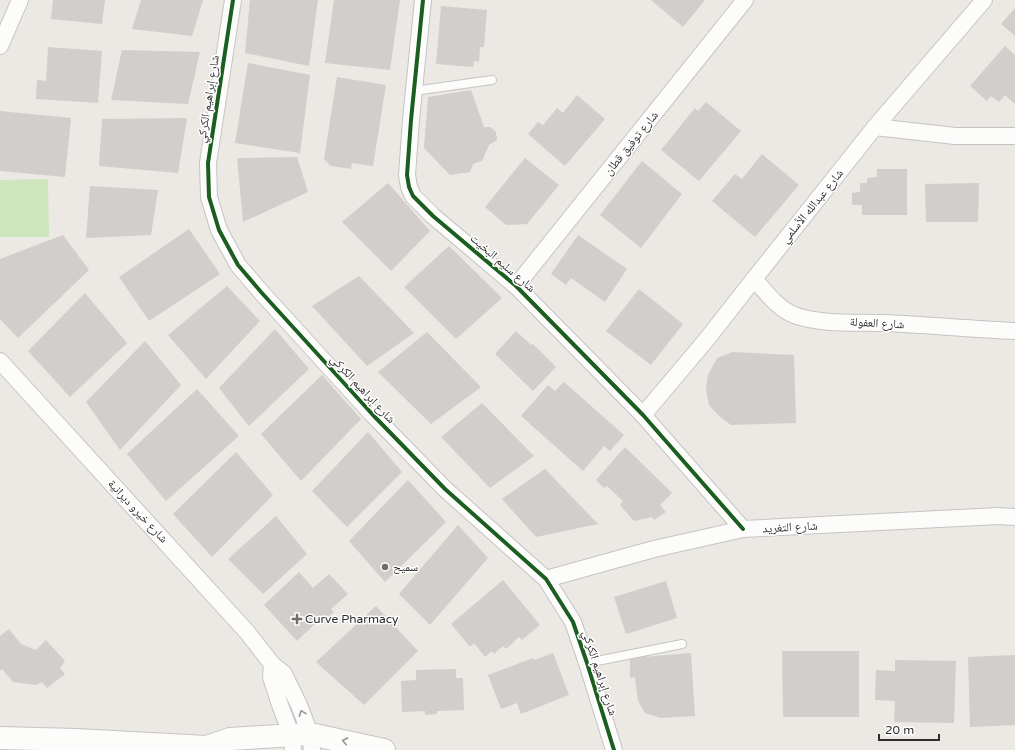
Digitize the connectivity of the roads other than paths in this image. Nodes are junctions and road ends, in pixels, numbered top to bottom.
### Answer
1 (20, 0) edge
2 (234, 0) edge
3 (423, 0) edge
4 (745, 0) edge
5 (984, 0) edge
6 (0, 46) edge
7 (492, 80) dead end
8 (414, 91) junction
9 (875, 127) junction
10 (1015, 136) edge
11 (754, 279) junction
12 (516, 286) junction
13 (1015, 331) edge
14 (0, 361) edge
15 (643, 415) junction
16 (1015, 517) edge
17 (743, 529) junction
18 (546, 579) junction
19 (682, 644) dead end
20 (587, 663) junction
21 (0, 738) edge
22 (301, 742) edge
23 (213, 748) edge
24 (374, 750) edge
25 (384, 750) edge
26 (393, 750) edge
27 (614, 750) edge

1 - 6 street
2 - 18 street, شارع إبراهيم الكركي
3 - 8 street, شارع سليم البخيت
4 - 12 street, شارع توفيق قطان
5 - 9 street, شارع عبدالله الأسلمي
7 - 8 lane
8 - 12 street, شارع سليم البخيت
9 - 10 street
9 - 11 street, شارع عبدالله الأسلمي
11 - 13 street, شارع العفولة
11 - 15 street, شارع عبدالله الأسلمي
12 - 15 street, شارع سليم البخيت
14 - 22 street, شارع خيرو ديرانية
15 - 17 street, شارع سليم البخيت
16 - 17 street, شارع التغريد
17 - 18 street, شارع التغريد
18 - 20 street, شارع إبراهيم الكركي
19 - 20 lane
20 - 27 street, شارع إبراهيم الكركي
21 - 23 street
22 - 23 street
25 -> 22 street
24 - 25 street
25 - 26 street

